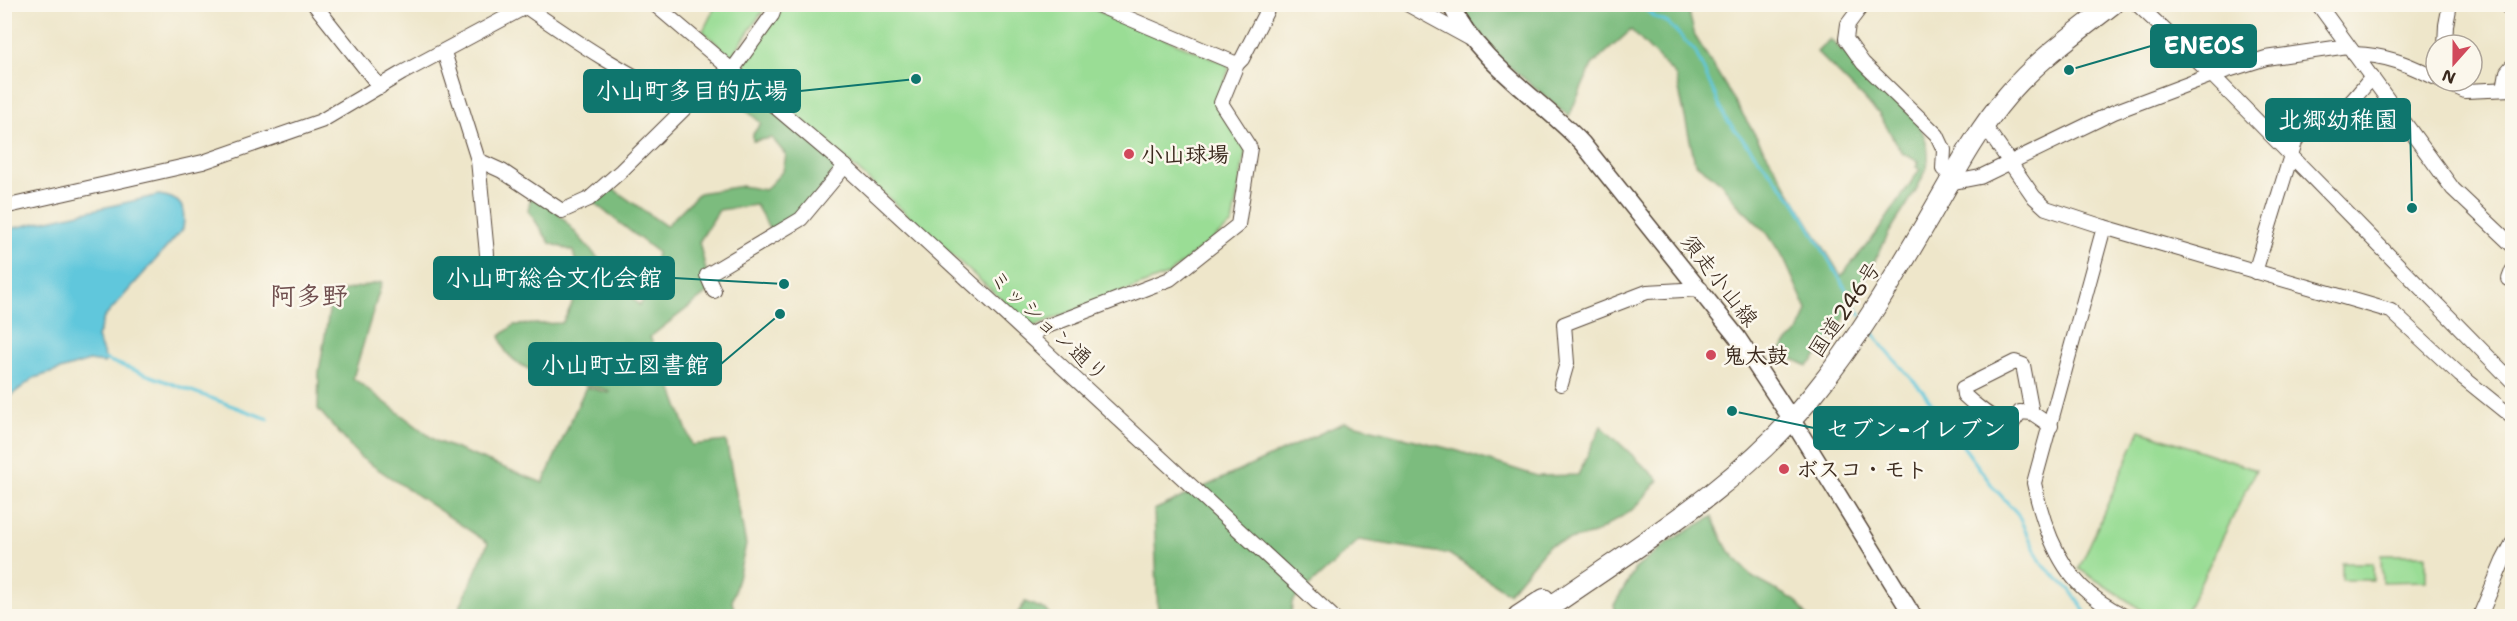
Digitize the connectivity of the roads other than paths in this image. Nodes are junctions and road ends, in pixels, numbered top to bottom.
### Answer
1 (314, 4) edge
2 (654, 4) edge
3 (776, 4) edge
4 (1095, 4) edge
5 (1270, 4) edge
6 (1407, 4) edge
7 (1450, 4) edge
8 (1863, 4) edge
9 (2091, 4) edge
10 (2113, 4) edge
11 (2137, 4) edge
12 (2318, 4) edge
13 (2450, 4) edge
14 (2504, 4) edge
15 (526, 5) edge
16 (2512, 10) edge
17 (2445, 33) edge
18 (1471, 39) junction
19 (2351, 50) junction
20 (444, 52) junction
21 (1237, 64) junction
22 (2512, 66) edge
23 (733, 69) junction
24 (2424, 72) edge
25 (2212, 75) junction
26 (2372, 77) junction
27 (380, 87) junction
28 (2508, 89) edge
29 (2484, 90) edge
30 (689, 104) junction
31 (1984, 125) junction
32 (2291, 155) junction
33 (478, 160) junction
34 (2012, 163) junction
35 (845, 166) junction
36 (1946, 176) junction
37 (4, 207) edge
38 (2104, 227) junction
39 (2512, 246) edge
40 (487, 254) dead end
41 (2255, 272) junction
42 (1701, 289) junction
43 (714, 291) dead end
44 (1029, 335) junction
45 (2512, 381) edge
46 (1561, 384) dead end
47 (2032, 413) junction
48 (1788, 414) junction
49 (2512, 417) edge
50 (2012, 424) junction
51 (2051, 426) junction
52 (2005, 443) dead end
53 (2512, 544) edge
54 (1332, 616) edge
55 (1518, 616) edge
56 (1537, 616) edge
57 (1913, 616) edge
58 (2124, 616) edge
59 (2480, 616) edge

1 - 27 street
2 - 23 street, ミッション通り
3 - 23 street
4 - 21 street
5 - 21 street
6 - 18 street
7 - 18 main road, 須走小山線
8 - 36 street
9 - 36 highway, 国道246号
10 - 31 highway, 国道246号
11 - 25 street
12 - 19 street
13 - 17 street
14 - 16 street
15 - 20 street
15 - 30 street
18 - 42 main road, 須走小山線
19 - 24 street
19 - 25 street
19 - 26 street
20 - 27 street
20 - 33 street
21 - 44 street
22 - 28 street
23 - 30 street
23 - 35 street, ミッション通り
25 - 32 street
25 - 34 street
26 - 32 street
26 - 39 street
27 - 37 street
28 - 29 street
30 - 33 street
31 - 34 street
31 - 36 highway, 国道246号
32 - 41 street
32 - 45 street
33 - 40 street
34 - 36 street
34 - 38 street
35 - 43 street
35 - 44 street, ミッション通り
36 - 48 highway, 国道246号
38 - 41 street
38 - 51 street
41 - 49 street
42 - 46 street
42 - 48 main road, 須走小山線
44 - 54 street, ミッション通り
47 - 50 street
47 - 50 street
47 - 51 street
48 - 55 highway, 国道246号
48 - 56 highway, 国道246号
48 - 57 main road, 須走小山線
50 - 52 street
51 - 58 street
53 - 59 street

